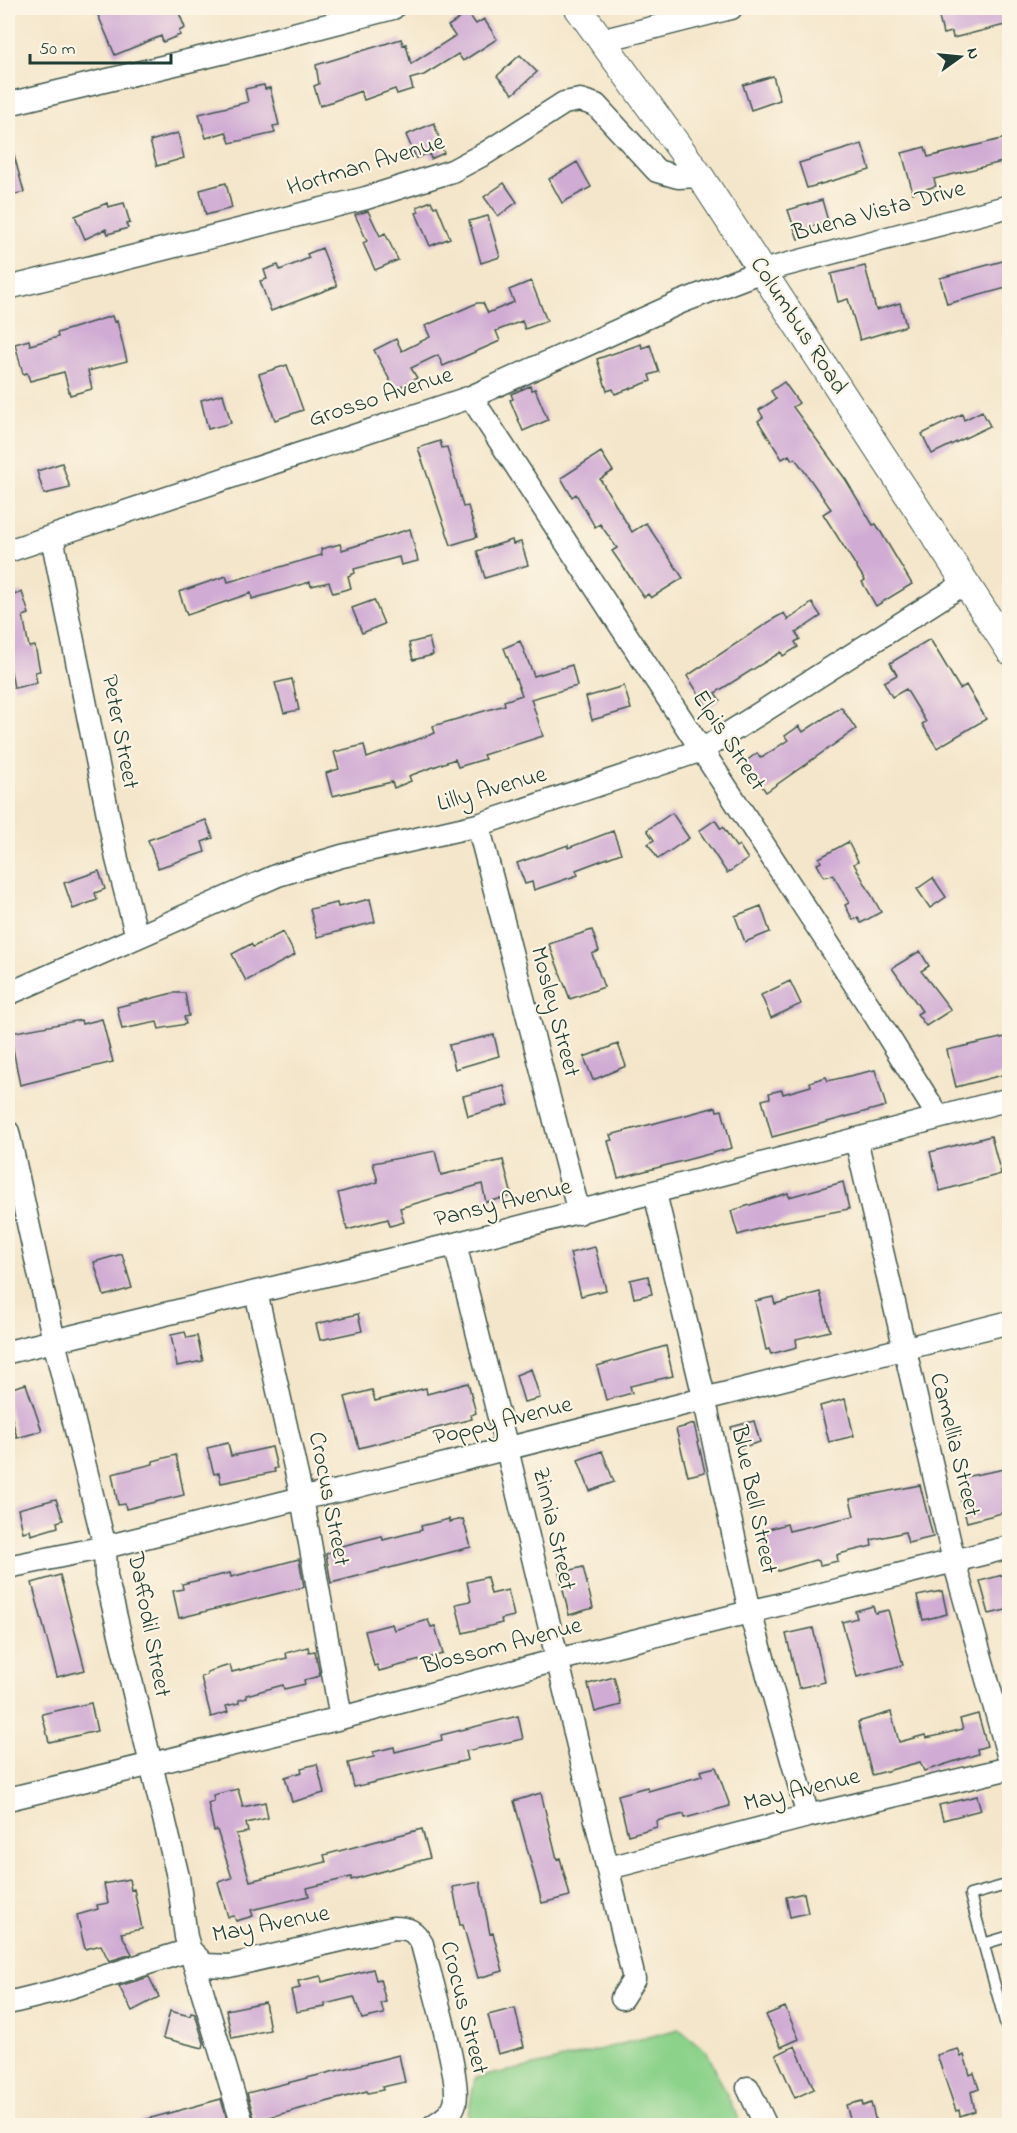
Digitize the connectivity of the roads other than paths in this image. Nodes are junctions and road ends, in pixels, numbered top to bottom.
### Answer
1 (393, 8) edge
2 (578, 8) edge
3 (731, 8) edge
4 (604, 40) junction
5 (8, 104) edge
6 (700, 176) junction
7 (1010, 206) edge
8 (762, 271) junction
9 (8, 288) edge
10 (471, 397) junction
11 (52, 537) junction
12 (8, 551) edge
13 (965, 583) junction
14 (1010, 651) edge
15 (702, 750) junction
16 (478, 825) junction
17 (137, 937) junction
18 (8, 994) edge
19 (1010, 1099) edge
20 (938, 1116) junction
21 (8, 1132) edge
22 (856, 1139) junction
23 (655, 1193) junction
24 (579, 1213) junction
25 (455, 1244) junction
26 (256, 1292) junction
27 (1010, 1322) edge
28 (54, 1341) junction
29 (903, 1347) junction
30 (8, 1352) edge
31 (704, 1397) junction
32 (507, 1449) junction
33 (302, 1498) junction
34 (105, 1547) junction
35 (1010, 1547) edge
36 (954, 1561) junction
37 (8, 1567) edge
38 (750, 1612) junction
39 (557, 1660) junction
40 (340, 1718) junction
41 (1010, 1762) edge
42 (151, 1765) junction
43 (1010, 1768) edge
44 (8, 1799) edge
45 (808, 1816) junction
46 (609, 1868) junction
47 (1010, 1884) edge
48 (414, 1931) joint
49 (1010, 1936) edge
50 (983, 1944) junction
51 (190, 1950) junction
52 (622, 1998) dead end
53 (8, 2003) edge
54 (1010, 2040) edge
55 (748, 2088) dead end
56 (243, 2126) edge
57 (433, 2126) edge
58 (766, 2126) edge

1 - 5 street
2 - 4 street, Columbus Road
3 - 4 street
4 - 6 street, Columbus Road
6 - 8 street, Columbus Road
6 - 9 street, Hortman Avenue
7 - 8 street, Buena Vista Drive
8 - 10 street, Grosso Avenue
8 - 13 street, Columbus Road
10 - 11 street, Grosso Avenue
10 - 15 street, Elpis Street
11 - 12 street, Grosso Avenue
11 - 17 street, Peter Street
13 - 14 street, Columbus Road
13 - 15 street, Lilly Avenue
15 - 16 street, Lilly Avenue
15 - 20 street, Elpis Street
16 - 17 street, Lilly Avenue
16 - 24 street, Mosley Street
17 - 18 street, Lilly Avenue
19 - 20 street, Pansy Avenue
20 - 22 street, Pansy Avenue
21 - 28 street, Daffodil Street
22 - 23 street, Pansy Avenue
22 - 29 street, Camellia Street
23 - 24 street, Pansy Avenue
23 - 31 street, Blue Bell Street
24 - 25 street, Pansy Avenue
25 - 26 street, Pansy Avenue
25 - 32 street, Zinnia Street
26 - 28 street, Pansy Avenue
26 - 33 street, Crocus Street
27 - 29 street, Poppy Avenue
28 - 30 street, Pansy Avenue
28 - 34 street, Daffodil Street
29 - 31 street, Poppy Avenue
29 - 36 street, Camellia Street
31 - 32 street, Poppy Avenue
31 - 38 street, Blue Bell Street
32 - 33 street, Poppy Avenue
32 - 39 street, Zinnia Street
33 - 34 street, Poppy Avenue
33 - 40 street, Crocus Street
34 - 37 street, Poppy Avenue
34 - 42 street, Daffodil Street
35 - 36 street, Blossom Avenue
36 - 38 street, Blossom Avenue
36 - 41 street, Camellia Street
38 - 39 street, Blossom Avenue
38 - 45 street, Blue Bell Street
39 - 40 street, Blossom Avenue
39 - 46 street, Zinnia Street
40 - 42 street, Blossom Avenue
42 - 44 street, Blossom Avenue
42 - 51 street, Daffodil Street
43 - 45 street, May Avenue
45 - 46 street, May Avenue
46 - 52 street, Zinnia Street
47 - 50 lane
48 - 51 street, May Avenue
48 - 57 street, Crocus Street
49 - 50 lane
50 - 54 lane
51 - 53 street, May Avenue
51 - 56 street, Daffodil Street
55 - 58 street

